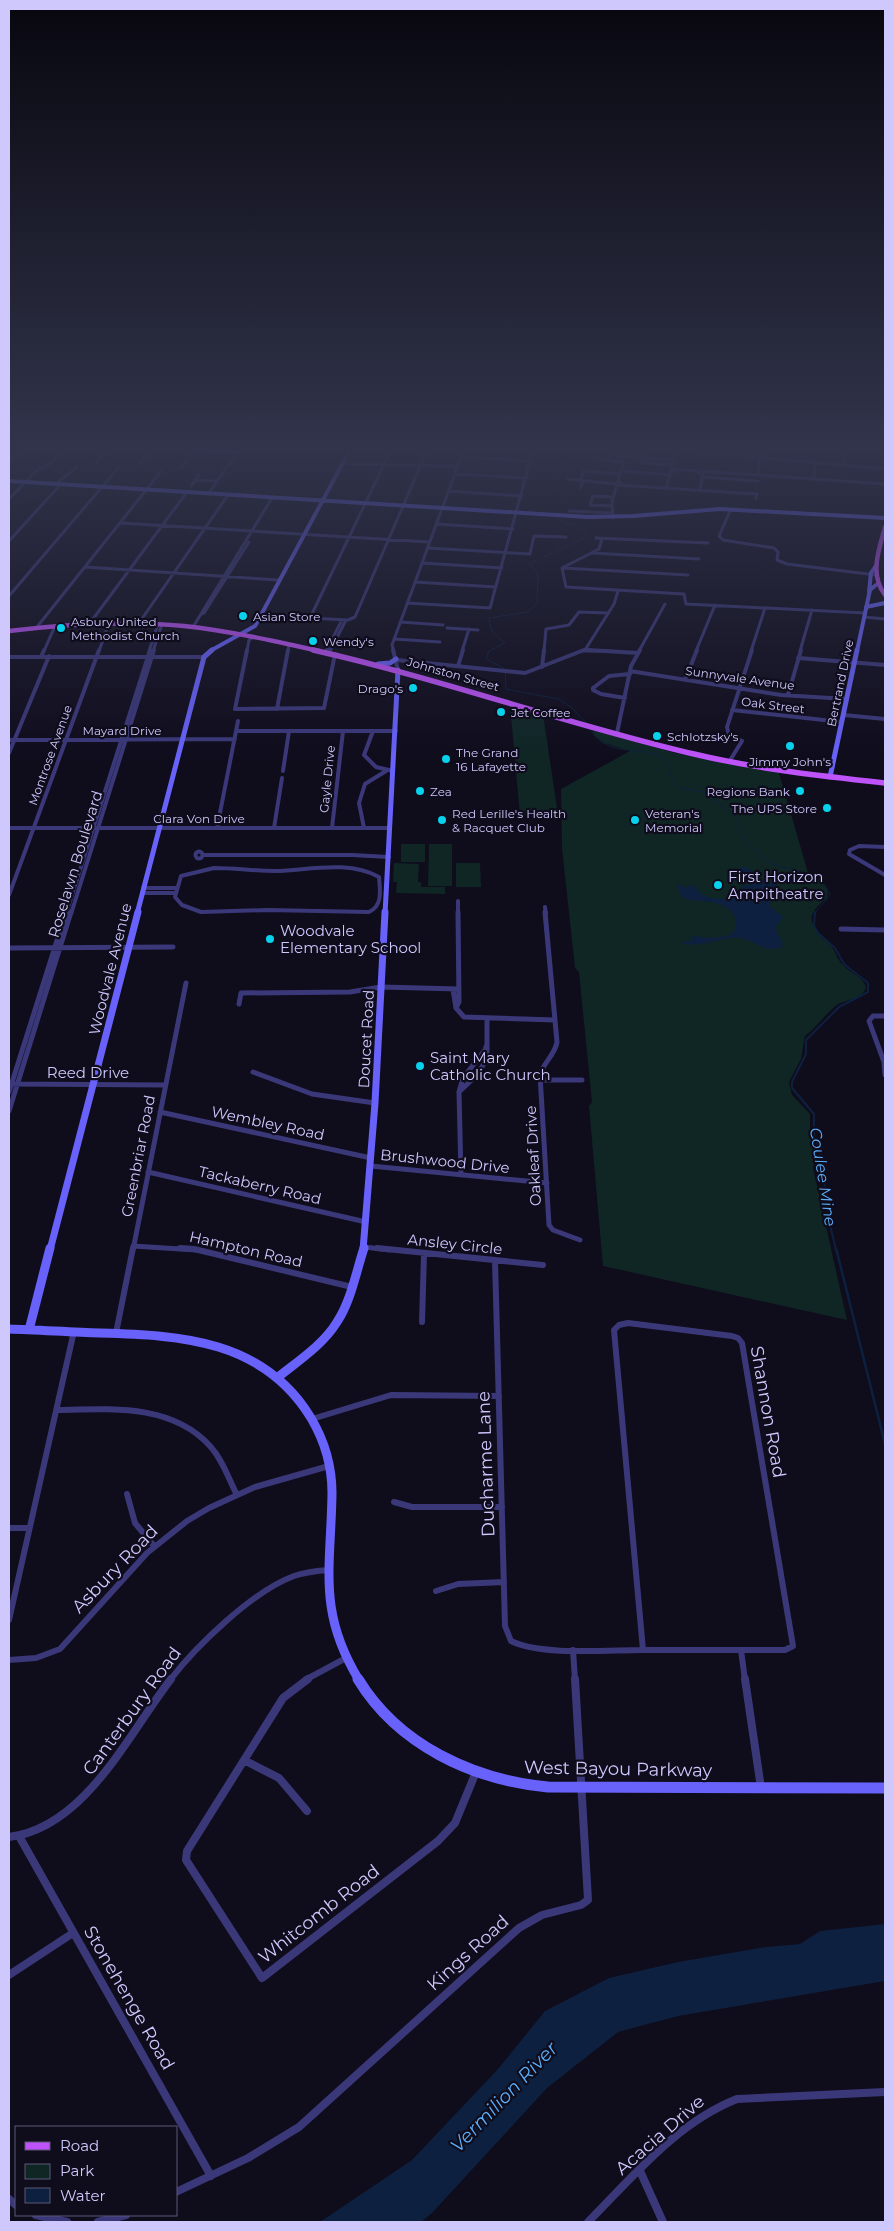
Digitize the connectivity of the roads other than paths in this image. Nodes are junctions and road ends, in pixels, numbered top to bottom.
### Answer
1 (48, 550) edge
2 (98, 550) edge
3 (144, 550) edge
4 (190, 550) edge
5 (241, 550) edge
6 (295, 550) edge
7 (342, 550) edge
8 (385, 550) edge
9 (426, 550) edge
10 (469, 550) edge
11 (531, 550) edge
12 (596, 550) edge
13 (776, 550) edge
14 (880, 550) edge
15 (506, 552) junction
16 (591, 553) junction
17 (699, 559) dead end
18 (422, 563) junction
19 (85, 567) junction
20 (502, 568) junction
21 (562, 568) junction
22 (129, 570) junction
23 (174, 573) junction
24 (688, 574) dead end
25 (873, 574) junction
26 (225, 576) junction
27 (278, 580) junction
28 (415, 582) junction
29 (885, 584) edge
30 (876, 585) junction
31 (496, 587) junction
32 (618, 590) junction
33 (869, 593) junction
34 (885, 595) edge
35 (9, 596) edge
36 (407, 602) junction
37 (885, 603) edge
38 (665, 604) dead end
39 (715, 605) junction
40 (765, 608) junction
41 (812, 610) junction
42 (609, 612) junction
43 (865, 612) junction
44 (885, 619) edge
45 (344, 620) junction
46 (400, 622) junction
47 (90, 623) junction
48 (109, 623) junction
49 (139, 623) junction
50 (160, 624) junction
51 (55, 626) junction
52 (37, 627) junction
53 (193, 627) junction
54 (469, 629) junction
55 (478, 630) dead end
56 (9, 631) edge
57 (242, 635) junction
58 (252, 637) junction
59 (394, 639) junction
60 (440, 642) dead end
61 (289, 644) junction
62 (585, 650) junction
63 (330, 653) junction
64 (638, 653) junction
65 (49, 656) junction
66 (97, 656) junction
67 (204, 656) junction
68 (9, 657) edge
69 (41, 657) junction
70 (149, 657) junction
71 (798, 658) junction
72 (396, 659) junction
73 (855, 663) junction
74 (378, 664) junction
75 (885, 665) edge
76 (458, 666) junction
77 (542, 667) junction
78 (398, 670) junction
79 (630, 673) junction
80 (413, 674) junction
81 (685, 680) junction
82 (739, 688) junction
83 (788, 695) junction
84 (625, 698) junction
85 (847, 699) junction
86 (277, 709) junction
87 (732, 710) junction
88 (844, 715) junction
89 (396, 718) junction
90 (885, 719) edge
91 (238, 721) dead end
92 (842, 722) junction
93 (236, 731) junction
94 (289, 731) junction
95 (342, 731) junction
96 (373, 731) junction
97 (396, 731) junction
98 (617, 734) junction
99 (123, 739) junction
100 (182, 739) junction
101 (9, 740) edge
102 (14, 740) junction
103 (66, 740) junction
104 (235, 740) junction
105 (9, 753) edge
106 (729, 762) junction
107 (283, 771) dead end
108 (390, 771) junction
109 (830, 777) junction
110 (282, 778) dead end
111 (885, 783) edge
112 (9, 828) edge
113 (33, 828) junction
114 (95, 828) junction
115 (159, 828) junction
116 (217, 828) junction
117 (274, 828) junction
118 (332, 828) junction
119 (364, 828) junction
120 (390, 828) junction
121 (885, 847) edge
122 (204, 855) dead end
123 (389, 855) junction
124 (885, 875) edge
125 (379, 876) junction
126 (388, 876) junction
127 (143, 890) junction
128 (176, 890) junction
129 (9, 895) edge
130 (458, 901) dead end
131 (545, 907) dead end
132 (841, 929) dead end
133 (885, 930) edge
134 (128, 947) junction
135 (173, 947) dead end
136 (9, 948) edge
137 (57, 948) junction
138 (186, 983) dead end
139 (381, 988) junction
140 (453, 989) junction
141 (459, 989) junction
142 (239, 1004) dead end
143 (456, 1008) junction
144 (885, 1016) edge
145 (487, 1019) junction
146 (555, 1020) junction
147 (487, 1044) junction
148 (884, 1062) edge
149 (254, 1072) dead end
150 (885, 1075) edge
151 (541, 1080) junction
152 (582, 1080) dead end
153 (14, 1084) junction
154 (93, 1085) junction
155 (165, 1085) junction
156 (9, 1092) edge
157 (459, 1092) junction
158 (10, 1101) edge
159 (375, 1103) junction
160 (9, 1111) edge
161 (160, 1112) junction
162 (372, 1158) junction
163 (371, 1166) junction
164 (148, 1172) junction
165 (461, 1175) junction
166 (547, 1183) junction
167 (366, 1222) junction
168 (580, 1240) dead end
169 (133, 1246) junction
170 (364, 1247) junction
171 (424, 1254) junction
172 (495, 1261) junction
173 (543, 1265) dead end
174 (352, 1287) junction
175 (422, 1322) dead end
176 (9, 1329) edge
177 (29, 1330) junction
178 (74, 1332) junction
179 (116, 1334) junction
180 (277, 1378) junction
181 (499, 1396) junction
182 (57, 1410) junction
183 (312, 1419) junction
184 (329, 1466) junction
185 (236, 1493) junction
186 (127, 1494) dead end
187 (394, 1502) dead end
188 (502, 1507) junction
189 (9, 1528) edge
190 (29, 1528) junction
191 (154, 1546) junction
192 (328, 1570) junction
193 (504, 1582) junction
194 (436, 1590) dead end
195 (9, 1620) edge
196 (534, 1649) joint
197 (573, 1650) junction
198 (643, 1650) junction
199 (741, 1650) junction
200 (346, 1658) junction
201 (9, 1660) edge
202 (244, 1760) junction
203 (476, 1772) junction
204 (582, 1788) junction
205 (762, 1788) junction
206 (885, 1788) edge
207 (307, 1811) dead end
208 (19, 1836) junction
209 (9, 1837) edge
210 (73, 1933) junction
211 (9, 1975) edge
212 (885, 2092) edge
213 (640, 2171) junction
214 (211, 2176) junction
215 (178, 2191) edge
216 (40, 2216) edge
217 (122, 2216) edge
218 (67, 2222) edge
219 (98, 2222) edge
220 (588, 2222) edge
221 (663, 2222) edge

1 - 35 street
2 - 19 street
3 - 22 street
4 - 23 street
5 - 26 street
6 - 27 street
7 - 45 street
8 - 45 street
9 - 18 street
10 - 15 street
11 - 15 street
12 - 16 street
13 - 25 street
14 - 25 main road, Bertrand Drive
15 - 20 street
16 - 17 street
16 - 21 street
18 - 20 street
18 - 28 street
19 - 22 street
19 - 52 street
20 - 31 street
21 - 24 street
21 - 32 street
22 - 23 street
22 - 47 street
23 - 26 street
23 - 49 street
25 - 30 main road, Bertrand Drive
25 - 33 street, Bertrand Drive
26 - 27 street
26 - 53 street
27 - 57 street
28 - 31 street
28 - 36 street
29 - 30 street
30 - 33 street, Bertrand Drive
30 - 34 main road
31 - 36 street
32 - 39 street
32 - 42 street
33 - 43 street, Bertrand Drive
36 - 46 street
37 - 43 street
38 - 64 street
39 - 40 street
39 - 81 street
40 - 41 street
40 - 82 street
41 - 43 street
41 - 71 street
42 - 62 street
42 - 77 street
43 - 44 street
43 - 73 street, Bertrand Drive
45 - 63 street
46 - 54 street
46 - 59 street
47 - 48 main road, Johnston Street
47 - 51 main road, Johnston Street
48 - 49 main road, Johnston Street
48 - 66 street, Montrose Avenue
49 - 50 main road, Johnston Street
50 - 53 main road, Johnston Street
50 - 70 street, Roselawn Boulevard
51 - 52 main road, Johnston Street
51 - 69 street
52 - 56 main road, Johnston Street
53 - 57 main road, Johnston Street
54 - 55 street
54 - 76 street
57 - 58 main road, Johnston Street
57 - 67 street
58 - 61 main road, Johnston Street
58 - 86 street
59 - 60 street
59 - 72 street
61 - 63 main road, Johnston Street
61 - 86 street
62 - 64 street
62 - 77 street
63 - 74 main road, Johnston Street
63 - 86 street
64 - 79 street
65 - 66 street
65 - 69 street
65 - 102 street
66 - 70 street
66 - 103 street, Montrose Avenue
67 - 70 street
67 - 100 street, Woodvale Avenue
68 - 69 street
70 - 99 street, Roselawn Boulevard
71 - 73 street
71 - 83 street
72 - 74 street
72 - 76 street
72 - 78 street
73 - 75 street
73 - 85 street, Bertrand Drive
74 - 78 main road, Johnston Street
76 - 77 street
78 - 80 main road, Johnston Street
78 - 89 street, Doucet Road
79 - 81 street, Sunnyvale Avenue
79 - 84 street
79 - 84 street, Sunnyvale Avenue
80 - 89 street
80 - 98 main road, Johnston Street
81 - 82 street, Sunnyvale Avenue
82 - 83 street, Sunnyvale Avenue
82 - 87 street
83 - 85 street, Sunnyvale Avenue
84 - 98 street
85 - 88 street, Bertrand Drive
87 - 92 street, Oak Street
87 - 106 street
88 - 90 street
88 - 92 street, Bertrand Drive
89 - 97 street, Doucet Road
91 - 93 street
92 - 109 street, Bertrand Drive
93 - 94 street
93 - 104 street
94 - 95 street
94 - 107 street
95 - 96 street
95 - 118 street, Gayle Drive
96 - 97 street
96 - 108 street
97 - 108 street, Doucet Road
98 - 106 main road, Johnston Street
99 - 100 street, Mayard Drive
99 - 103 street, Mayard Drive
99 - 114 street, Roselawn Boulevard
100 - 104 street, Mayard Drive
100 - 115 street, Woodvale Avenue
101 - 102 street, Mayard Drive
102 - 103 street, Mayard Drive
102 - 105 street
103 - 113 street, Montrose Avenue
104 - 116 street
106 - 109 main road, Johnston Street
108 - 119 street
108 - 120 street, Doucet Road
109 - 111 main road, Johnston Street
110 - 117 street
112 - 113 street, Clara Von Drive
113 - 114 street, Clara Von Drive
113 - 129 street, Montrose Avenue
114 - 115 street, Clara Von Drive
114 - 137 street, Roselawn Boulevard
115 - 116 street, Clara Von Drive
115 - 127 street, Woodvale Avenue
116 - 117 street, Clara Von Drive
117 - 118 street, Clara Von Drive
118 - 119 street, Clara Von Drive
119 - 120 street, Clara Von Drive
120 - 123 street, Doucet Road
121 - 124 street
122 - 123 street
123 - 126 street, Doucet Road
125 - 126 street
125 - 128 street
125 - 128 street
126 - 139 street, Doucet Road
127 - 128 street
127 - 134 street, Woodvale Avenue
130 - 141 street
131 - 146 street, Oakleaf Drive
132 - 133 street
134 - 135 street
134 - 137 street
134 - 154 street, Woodvale Avenue
136 - 137 street
137 - 153 street, Roselawn Boulevard
138 - 155 street, Greenbriar Road
139 - 140 street
139 - 142 street
139 - 159 street, Doucet Road
140 - 141 street
140 - 143 street
141 - 143 street
143 - 145 street
144 - 148 street
145 - 146 street
145 - 147 street
146 - 151 street, Oakleaf Drive
147 - 157 street
147 - 157 street
148 - 150 street
149 - 159 street
151 - 152 street
151 - 166 street, Oakleaf Drive
153 - 154 street, Reed Drive
153 - 156 street, Roselawn Boulevard
153 - 158 street, Roselawn Boulevard
154 - 155 street, Reed Drive
154 - 177 street, Woodvale Avenue
155 - 161 street, Greenbriar Road
157 - 165 street
158 - 160 street, Roselawn Boulevard
159 - 162 street, Doucet Road
161 - 162 street, Wembley Road
161 - 164 street, Greenbriar Road
162 - 163 street, Doucet Road
163 - 165 street, Brushwood Drive
163 - 167 street, Doucet Road
164 - 167 street, Tackaberry Road
164 - 169 street, Greenbriar Road
165 - 166 street, Brushwood Drive
166 - 168 street, Oakleaf Drive
167 - 170 street, Doucet Road
169 - 174 street, Hampton Road
169 - 179 street, Greenbriar Road
170 - 171 street, Ansley Circle
170 - 174 street, Doucet Road
171 - 172 street, Ansley Circle
171 - 175 street
172 - 173 street, Ansley Circle
172 - 181 street, Ducharme Lane
174 - 180 street, Doucet Road
176 - 177 street, West Bayou Parkway
177 - 178 street, West Bayou Parkway
178 - 179 street, West Bayou Parkway
178 - 182 street
179 - 180 street, West Bayou Parkway
180 - 183 street, West Bayou Parkway
181 - 183 street
181 - 188 street, Ducharme Lane
182 - 185 street
182 - 190 street
183 - 184 street, West Bayou Parkway
184 - 185 street, Asbury Road
184 - 192 street, West Bayou Parkway
185 - 191 street, Asbury Road
186 - 191 street
187 - 188 street
188 - 193 street, Ducharme Lane
189 - 190 street
190 - 195 street
191 - 201 street, Asbury Road
192 - 200 street, West Bayou Parkway
192 - 208 street, Canterbury Road
193 - 194 street
193 - 196 street, Ducharme Lane
196 - 197 street, Shannon Road
197 - 198 street, Shannon Road
197 - 204 street, Kings Road
198 - 199 street, Shannon Road
198 - 199 street, Shannon Road
199 - 205 street
200 - 202 street, Whitcomb Road
200 - 203 street, West Bayou Parkway
202 - 203 street, Whitcomb Road
202 - 207 street
203 - 204 street, West Bayou Parkway
204 - 205 street, West Bayou Parkway
204 - 214 street, Kings Road
205 - 206 street, West Bayou Parkway
208 - 209 street, Canterbury Road
208 - 210 street, Stonehenge Road
210 - 211 street
210 - 214 street, Stonehenge Road
212 - 213 street, Acacia Drive
213 - 220 street, Acacia Drive
213 - 221 street
214 - 215 street, Kings Road
216 - 218 street
217 - 219 street

